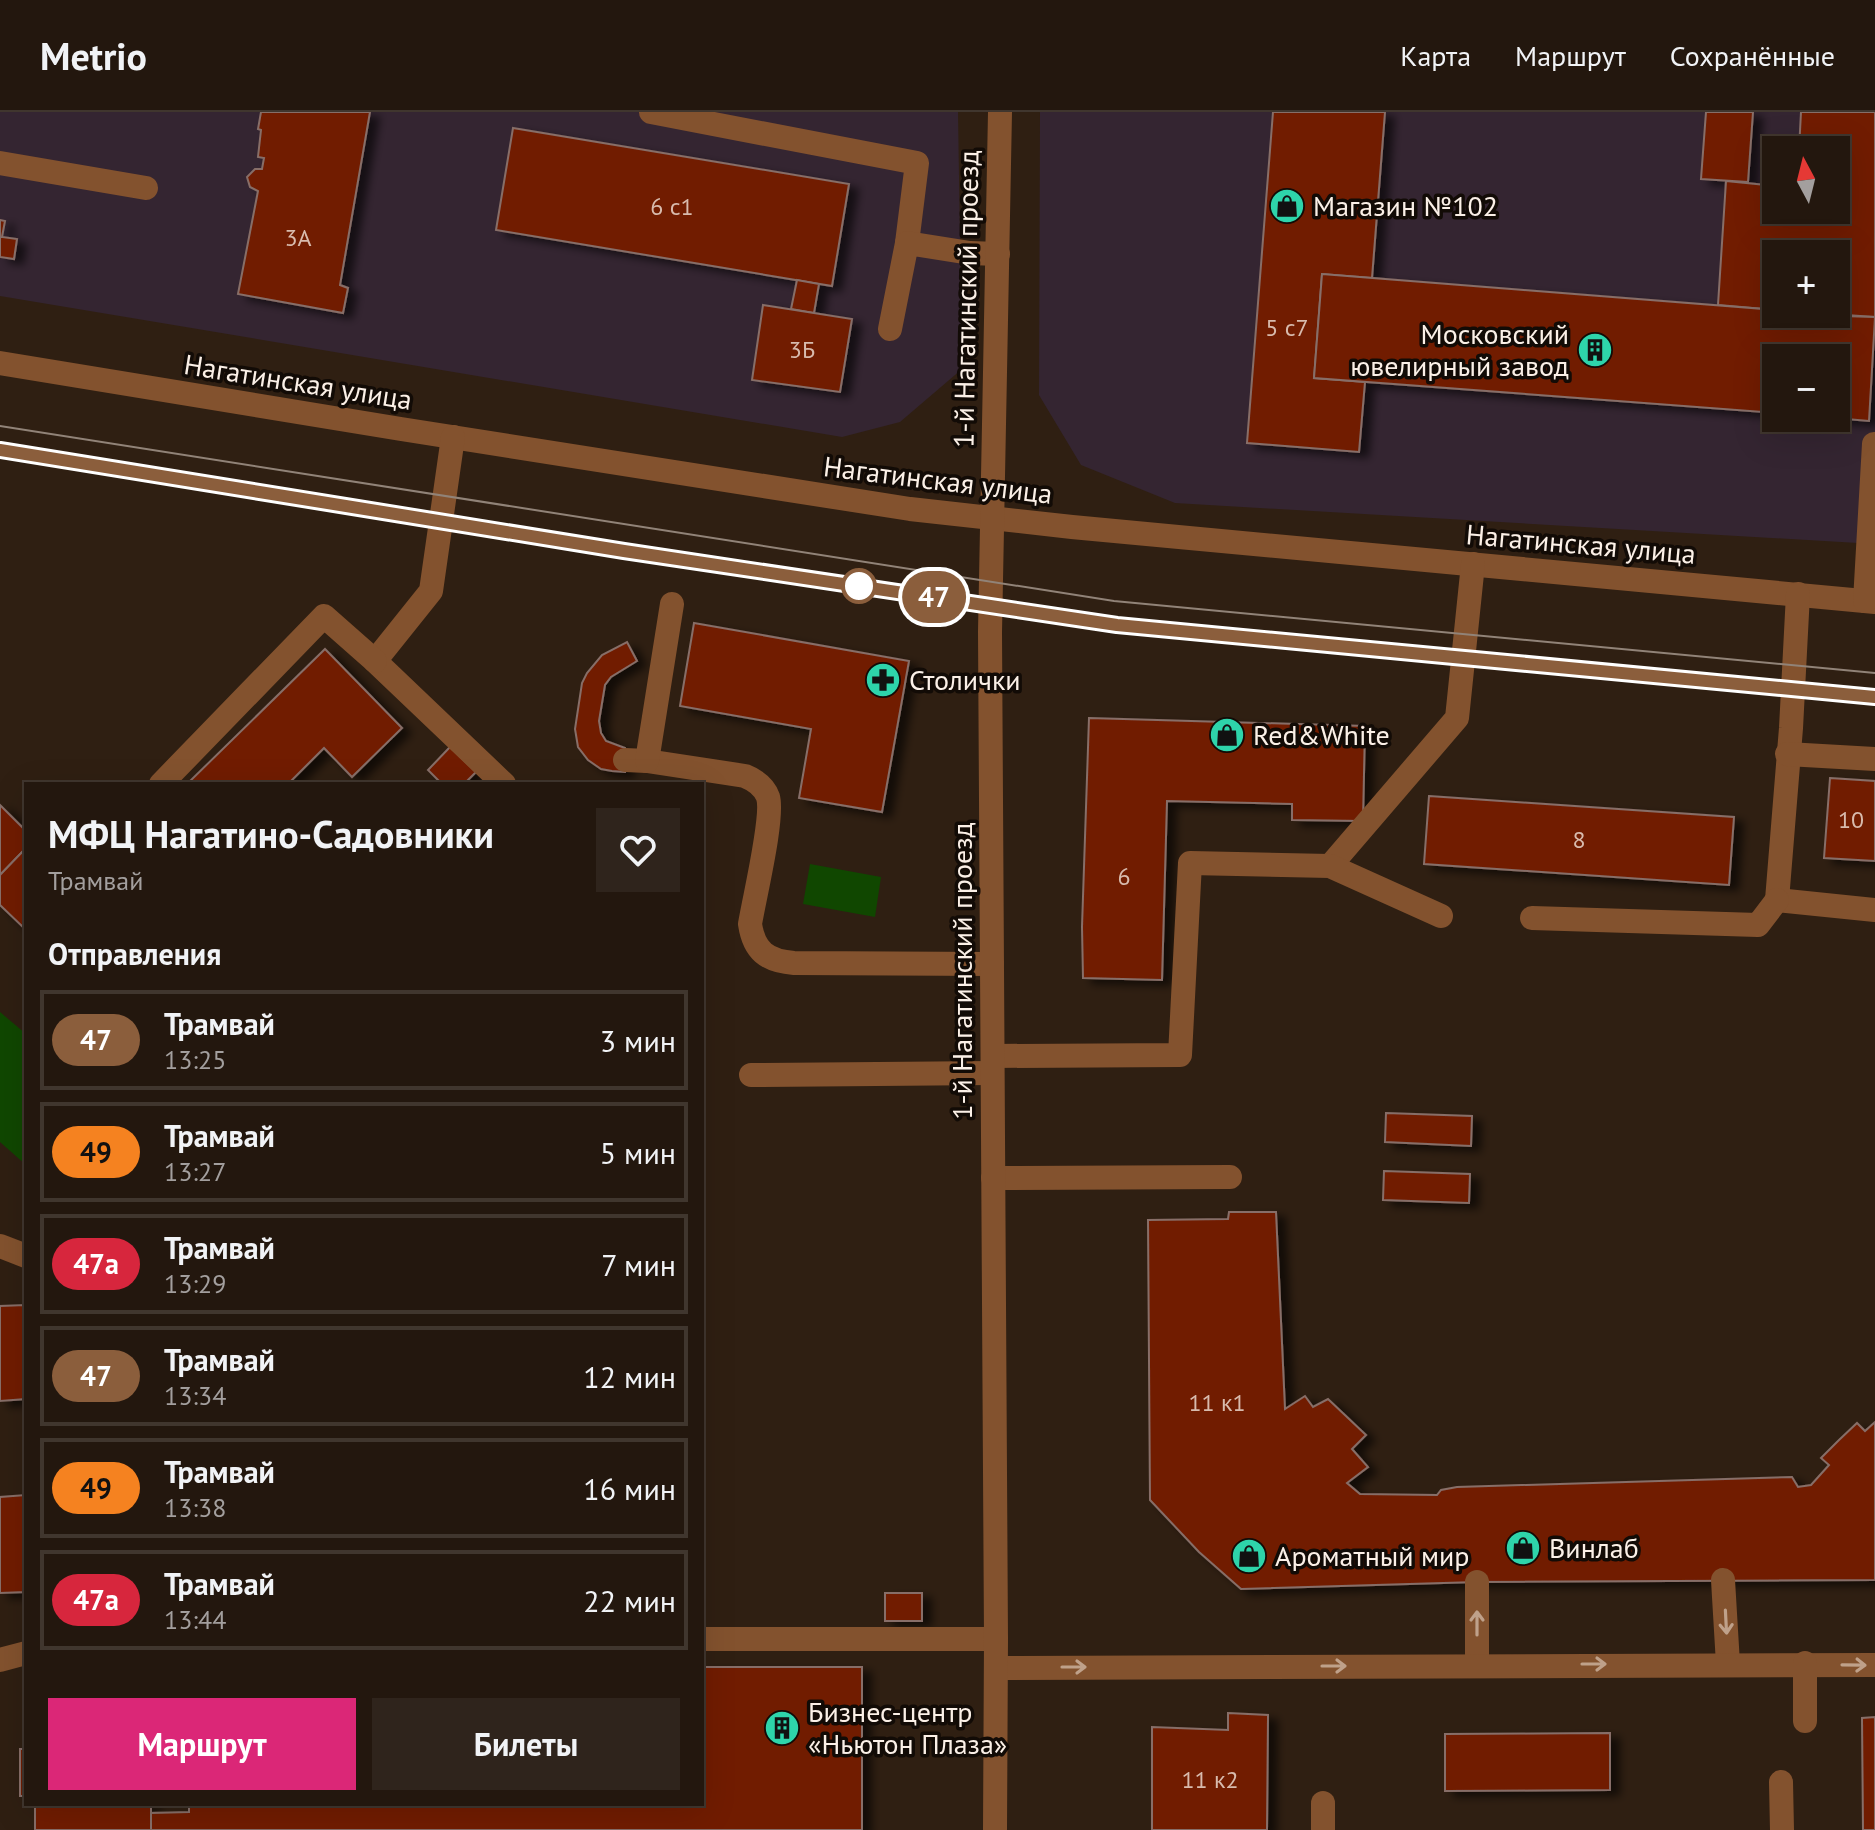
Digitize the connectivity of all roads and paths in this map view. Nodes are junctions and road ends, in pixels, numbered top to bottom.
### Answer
1 (651, 112) edge
2 (1000, 112) edge
3 (0, 163) edge
4 (146, 188) dead end
5 (907, 243) junction
6 (998, 254) junction
7 (890, 329) dead end
8 (0, 363) edge
9 (453, 437) junction
10 (1874, 444) edge
11 (991, 518) junction
12 (1473, 564) junction
13 (1798, 594) junction
14 (1870, 602) edge
15 (672, 604) dead end
16 (375, 661) junction
17 (1787, 754) junction
18 (1875, 759) edge
19 (163, 782) edge
20 (502, 782) edge
21 (1330, 866) junction
22 (1777, 900) junction
23 (1875, 910) edge
24 (1441, 916) dead end
25 (1532, 918) dead end
26 (992, 964) junction
27 (993, 1065) junction
28 (751, 1075) dead end
29 (1230, 1177) dead end
30 (993, 1178) junction
31 (0, 1246) edge
32 (24, 1255) edge
33 (1723, 1580) dead end
34 (1477, 1582) dead end
35 (704, 1639) edge
36 (996, 1639) junction
37 (24, 1654) edge
38 (0, 1660) edge
39 (1805, 1663) junction
40 (1728, 1664) junction
41 (1477, 1665) junction
42 (1875, 1665) edge
43 (996, 1668) junction
44 (1805, 1721) dead end
45 (1781, 1782) dead end
46 (1323, 1803) dead end
47 (995, 1830) edge
48 (1323, 1830) edge
49 (1782, 1830) edge

1 - 5 street
2 - 6 street, 1-й Нагатинский проезд
3 - 4 street
5 - 6 street
5 - 7 street
6 - 11 street, 1-й Нагатинский проезд
8 - 9 street, Нагатинская улица
9 - 11 street, Нагатинская улица
9 - 16 street
10 - 14 street
11 - 12 street, Нагатинская улица
11 - 26 street, 1-й Нагатинский проезд
12 - 13 street, Нагатинская улица
12 - 21 street
13 - 14 street, Нагатинская улица
13 - 17 street
15 - 26 street
16 - 19 street
16 - 20 street
17 - 18 street
17 - 22 street
21 - 24 street
21 - 27 street
22 - 23 street
22 - 25 street
26 - 27 street, 1-й Нагатинский проезд
27 - 28 street
27 - 30 street, 1-й Нагатинский проезд
29 - 30 street
30 - 36 street, 1-й Нагатинский проезд
31 - 32 street
33 -> 40 street
41 -> 34 street
35 - 36 street
36 - 43 street, 1-й Нагатинский проезд
37 - 38 street
39 - 40 street
39 -> 42 street
39 - 44 street
41 -> 40 street
43 -> 41 street
43 - 47 street, 1-й Нагатинский проезд
45 - 49 street
46 - 48 street

